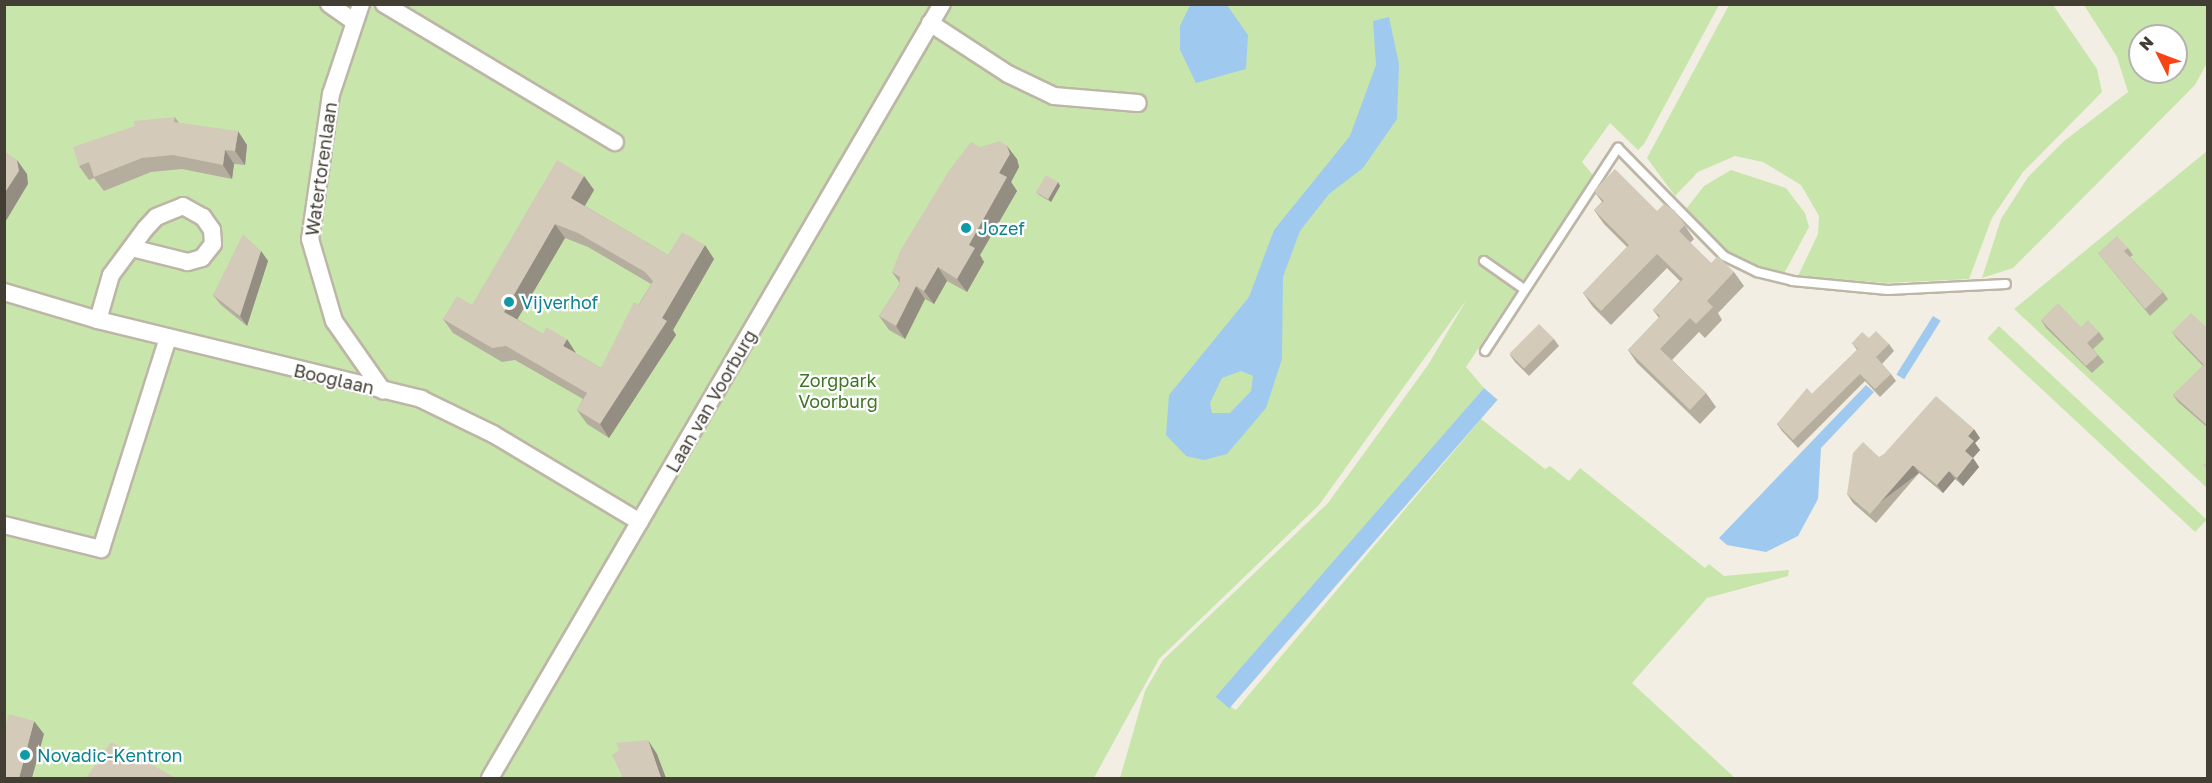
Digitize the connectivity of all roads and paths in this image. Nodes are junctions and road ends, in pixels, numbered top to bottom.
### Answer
1 (329, 4) edge
2 (361, 4) edge
3 (384, 4) edge
4 (942, 4) edge
5 (353, 21) junction
6 (930, 23) junction
7 (1138, 103) dead end
8 (615, 142) dead end
9 (132, 248) junction
10 (1484, 261) dead end
11 (2006, 284) dead end
12 (1524, 289) junction
13 (4, 292) edge
14 (98, 320) junction
15 (168, 338) junction
16 (1485, 351) dead end
17 (383, 391) junction
18 (640, 522) junction
19 (4, 525) edge
20 (490, 778) edge

1 - 5 street
2 - 5 street, Watertorenlaan
3 - 8 street
4 - 6 street, Laan van Voorburg
5 - 17 street, Watertorenlaan
6 - 7 street
6 - 18 street, Laan van Voorburg
9 - 9 street
9 - 14 street
10 - 12 lane
11 - 12 lane
12 - 16 lane
13 - 14 street, Booglaan
14 - 15 street, Booglaan
15 - 17 street, Booglaan
15 - 19 street
17 - 18 street, Booglaan
18 - 20 street, Laan van Voorburg

